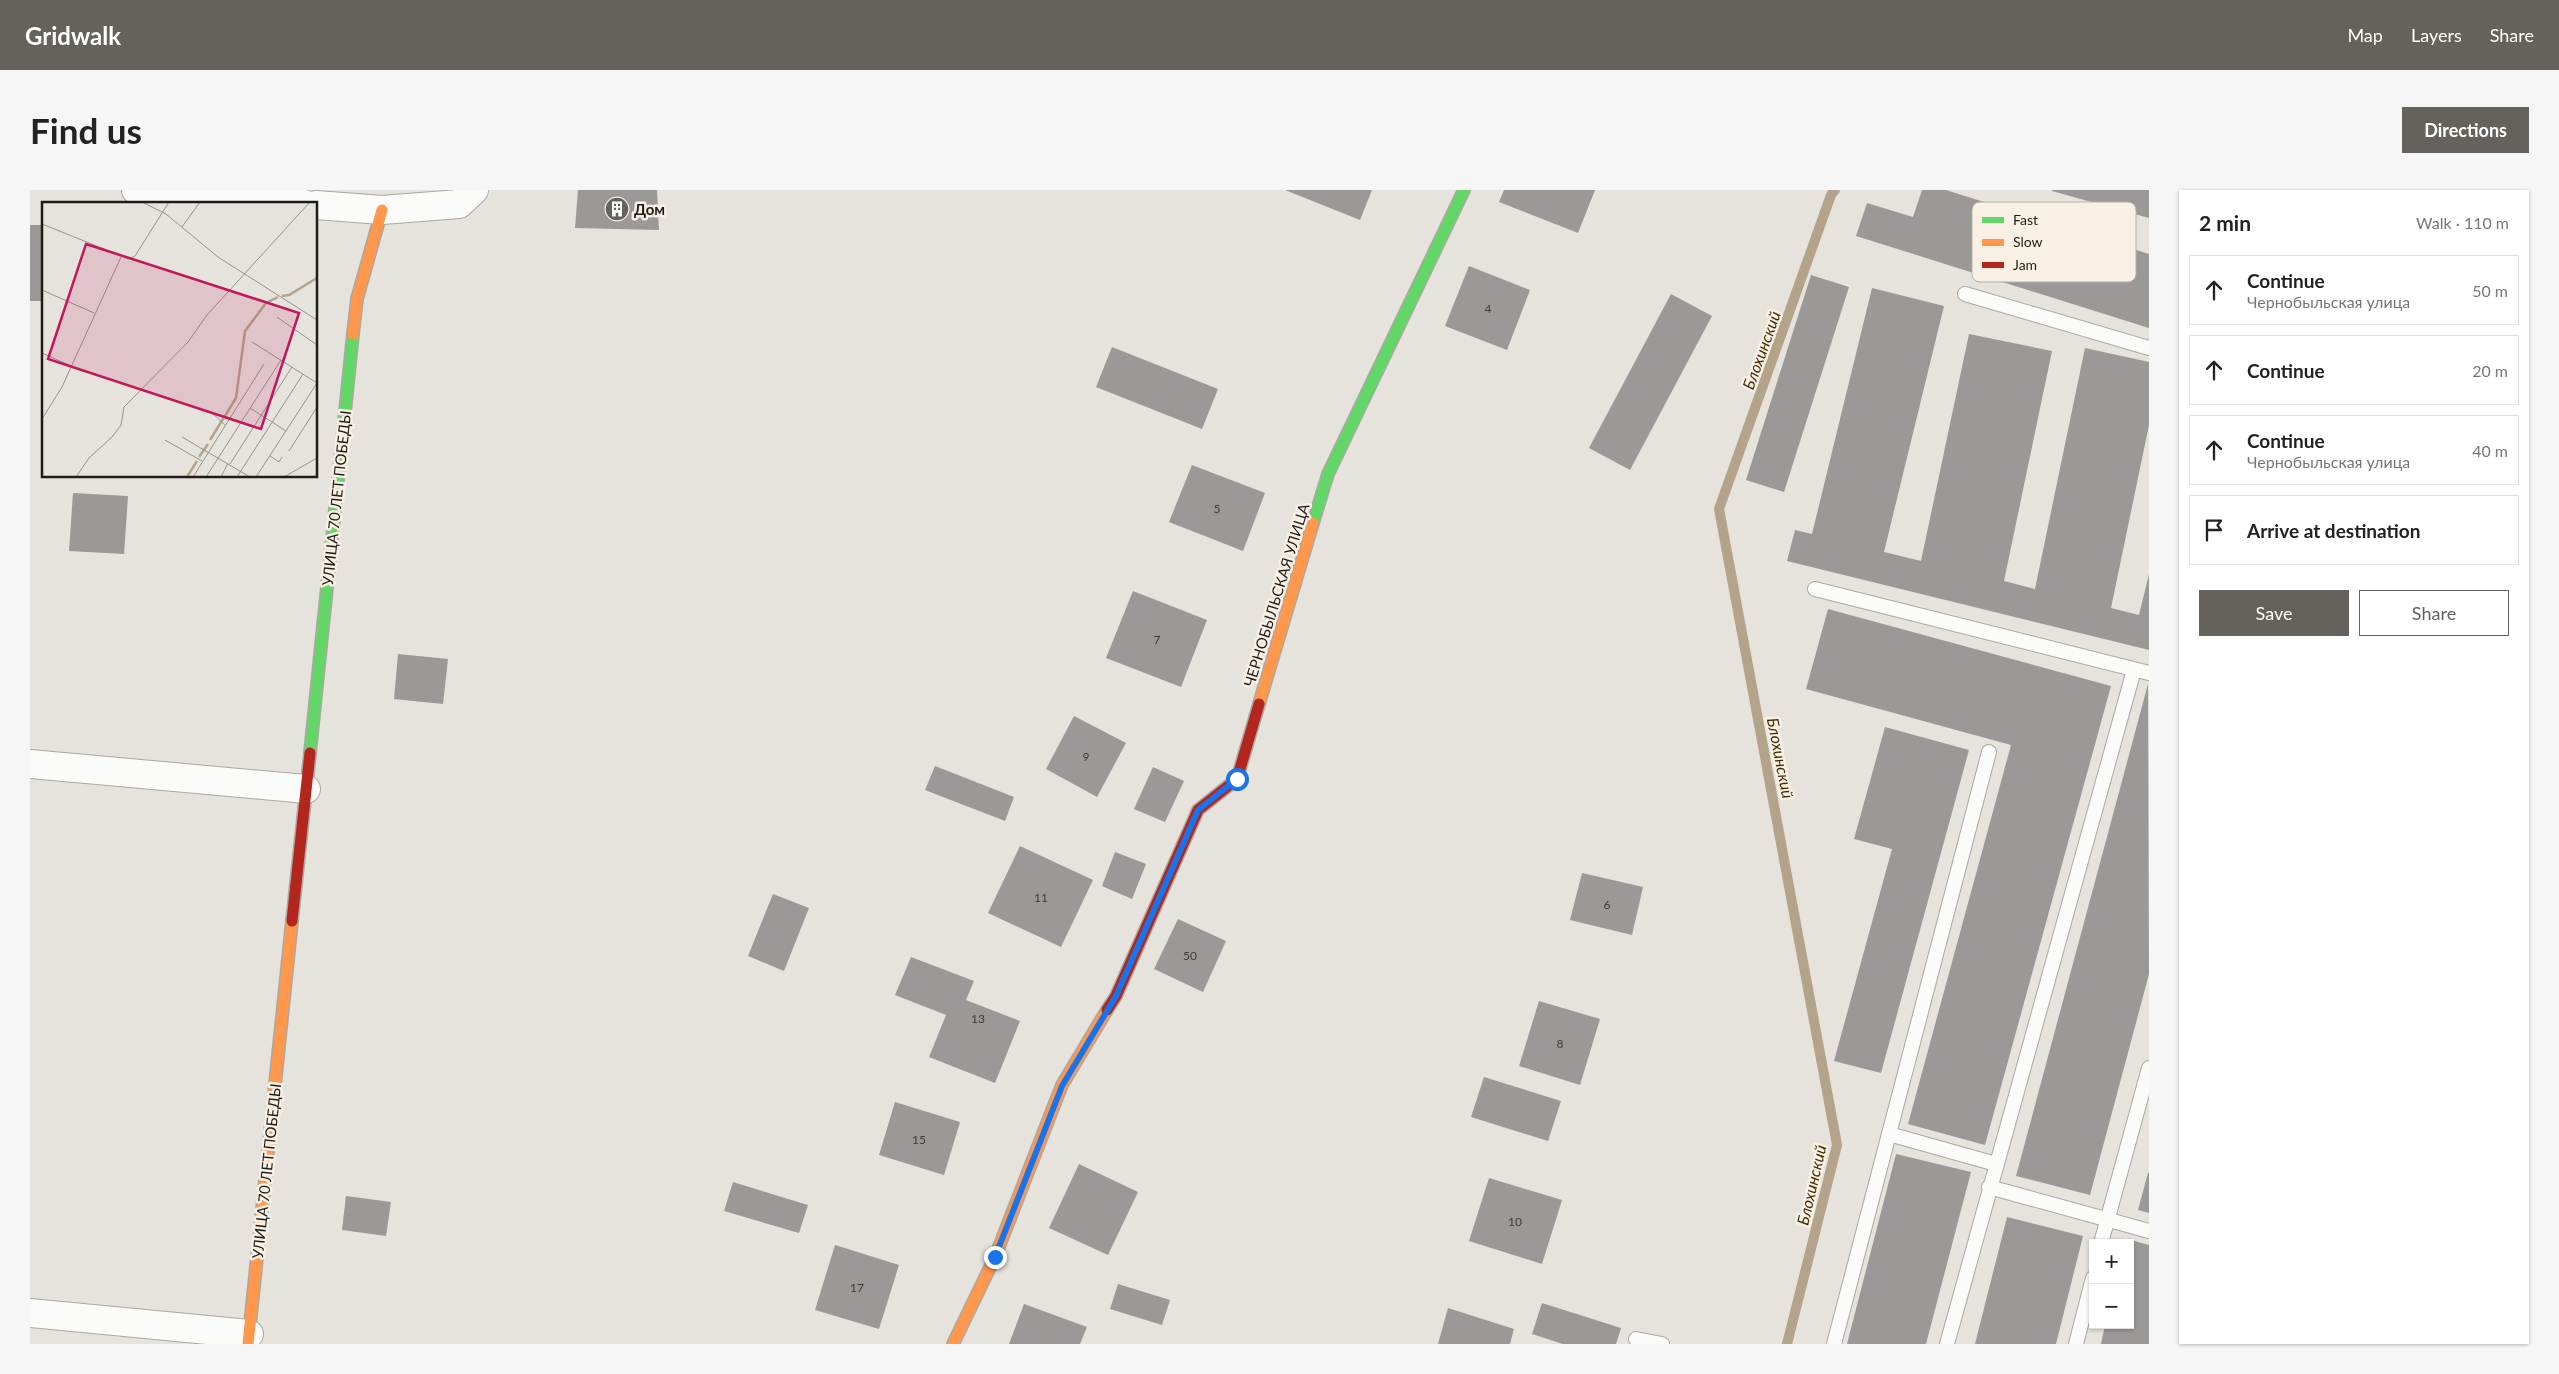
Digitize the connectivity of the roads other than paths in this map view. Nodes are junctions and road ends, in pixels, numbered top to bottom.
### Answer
1 (136, 190) edge
2 (474, 190) edge
3 (1463, 192) edge
4 (280, 202) edge
5 (318, 205) edge
6 (382, 210) junction
7 (1965, 294) dead end
8 (2149, 348) edge
9 (1815, 590) dead end
10 (2134, 670) junction
11 (2149, 673) edge
12 (1989, 752) dead end
13 (30, 764) edge
14 (306, 789) junction
15 (2149, 1068) edge
16 (1889, 1134) junction
17 (1996, 1164) junction
18 (1989, 1187) junction
19 (2107, 1220) junction
20 (2149, 1231) edge
21 (2102, 1239) edge
22 (2091, 1284) edge
23 (30, 1313) edge
24 (249, 1339) edge
25 (1636, 1339) dead end
26 (953, 1344) edge
27 (1662, 1344) edge
28 (1834, 1344) edge
29 (1947, 1344) edge
30 (2076, 1344) edge

1 - 4 street
2 - 6 street
3 - 26 street, ЧЕРНОБЫЛЬСКАЯ УЛИЦА
5 - 6 street
6 - 14 street, УЛИЦА 70 ЛЕТ ПОБЕДЫ
7 - 8 lane
9 - 10 lane
10 - 11 lane
10 - 17 lane
12 - 16 lane
13 - 14 street
14 - 24 street, УЛИЦА 70 ЛЕТ ПОБЕДЫ
15 - 19 lane
16 - 17 lane
16 - 28 lane
17 - 18 lane
18 - 19 lane
18 - 29 lane
19 - 20 lane
19 - 21 lane
22 - 30 lane
23 - 24 street, УЛИЦА 70 ЛЕТ ПОБЕДЫ
25 - 27 lane

